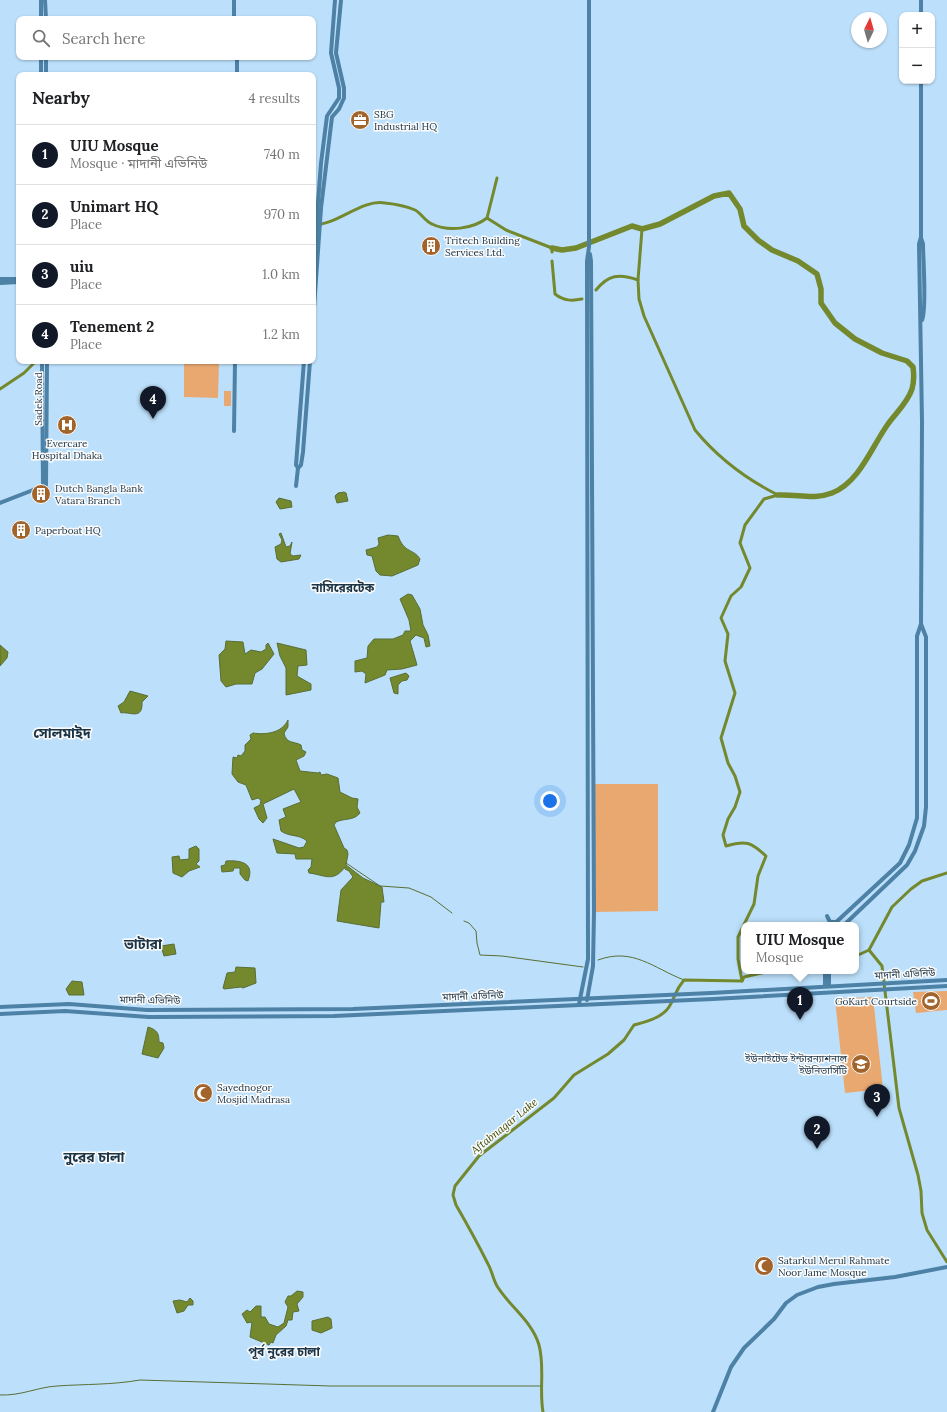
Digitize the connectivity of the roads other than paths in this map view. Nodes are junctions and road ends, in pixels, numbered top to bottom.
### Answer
1 (41, 0) edge
2 (46, 0) edge
3 (235, 0) edge
4 (335, 0) edge
5 (341, 0) edge
6 (589, 0) edge
7 (921, 0) edge
8 (921, 12) edge
9 (41, 16) edge
10 (46, 16) edge
11 (235, 16) edge
12 (41, 60) edge
13 (46, 60) edge
14 (236, 60) edge
15 (41, 72) edge
16 (46, 72) edge
17 (236, 72) edge
18 (921, 84) edge
19 (319, 219) junction
20 (318, 228) junction
21 (316, 244) edge
22 (589, 252) junction
23 (316, 266) edge
24 (0, 279) edge
25 (16, 279) edge
26 (16, 282) edge
27 (0, 283) edge
28 (42, 364) edge
29 (47, 364) edge
30 (235, 364) edge
31 (304, 364) edge
32 (310, 364) edge
33 (234, 430) dead end
34 (298, 468) junction
35 (44, 485) junction
36 (296, 486) dead end
37 (0, 503) edge
38 (922, 624) junction
39 (902, 860) junction
40 (911, 861) junction
41 (594, 912) junction
42 (588, 914) junction
43 (827, 916) dead end
44 (838, 921) joint
45 (847, 922) edge
46 (825, 974) edge
47 (828, 974) edge
48 (947, 980) edge
49 (827, 986) junction
50 (947, 986) edge
51 (673, 995) junction
52 (581, 999) junction
53 (587, 999) junction
54 (673, 1001) junction
55 (501, 1003) junction
56 (579, 1004) junction
57 (585, 1004) junction
58 (0, 1007) edge
59 (501, 1008) junction
60 (191, 1009) junction
61 (340, 1009) junction
62 (0, 1014) edge
63 (341, 1016) junction
64 (189, 1017) junction
65 (947, 1267) edge
66 (713, 1412) edge

1 - 9 street
2 - 10 street
3 - 11 street
4 - 19 street
5 - 19 street
6 - 22 street
7 - 8 street
12 - 15 street
13 - 16 street
14 - 17 street
18 - 38 street
19 - 20 street
20 - 21 street
20 - 23 street
22 - 41 street
22 - 42 street
24 - 25 street
26 - 27 street
28 - 35 street
29 - 35 street, Sadek Road
30 - 33 street
31 - 34 street
32 - 34 street
34 - 36 street
35 - 37 street
38 - 39 street
38 - 40 street
39 - 40 street
39 - 44 street
40 - 45 street
41 - 42 street
41 - 53 street
42 - 52 street
43 - 44 street
46 - 49 street
47 - 49 street
48 - 49 street, মাদানী এভিনিউ
49 - 51 street, মাদানী এভিনিউ
50 - 54 street, মাদানী এভিনিউ
51 - 53 street, মাদানী এভিনিউ
51 - 54 street
52 - 53 street, মাদানী এভিনিউ
52 - 55 street, মাদানী এভিনিউ
52 - 56 street
53 - 57 street
54 - 57 street, মাদানী এভিনিউ
55 - 59 street
55 - 61 street, মাদানী এভিনিউ
56 - 57 street, মাদানী এভিনিউ
56 - 59 street, মাদানী এভিনিউ
58 - 60 street, মাদানী এভিনিউ
59 - 63 street, মাদানী এভিনিউ
60 - 61 street, মাদানী এভিনিউ
60 - 64 street
61 - 63 street
62 - 64 street, মাদানী এভিনিউ
63 - 64 street, মাদানী এভিনিউ
65 - 66 street

